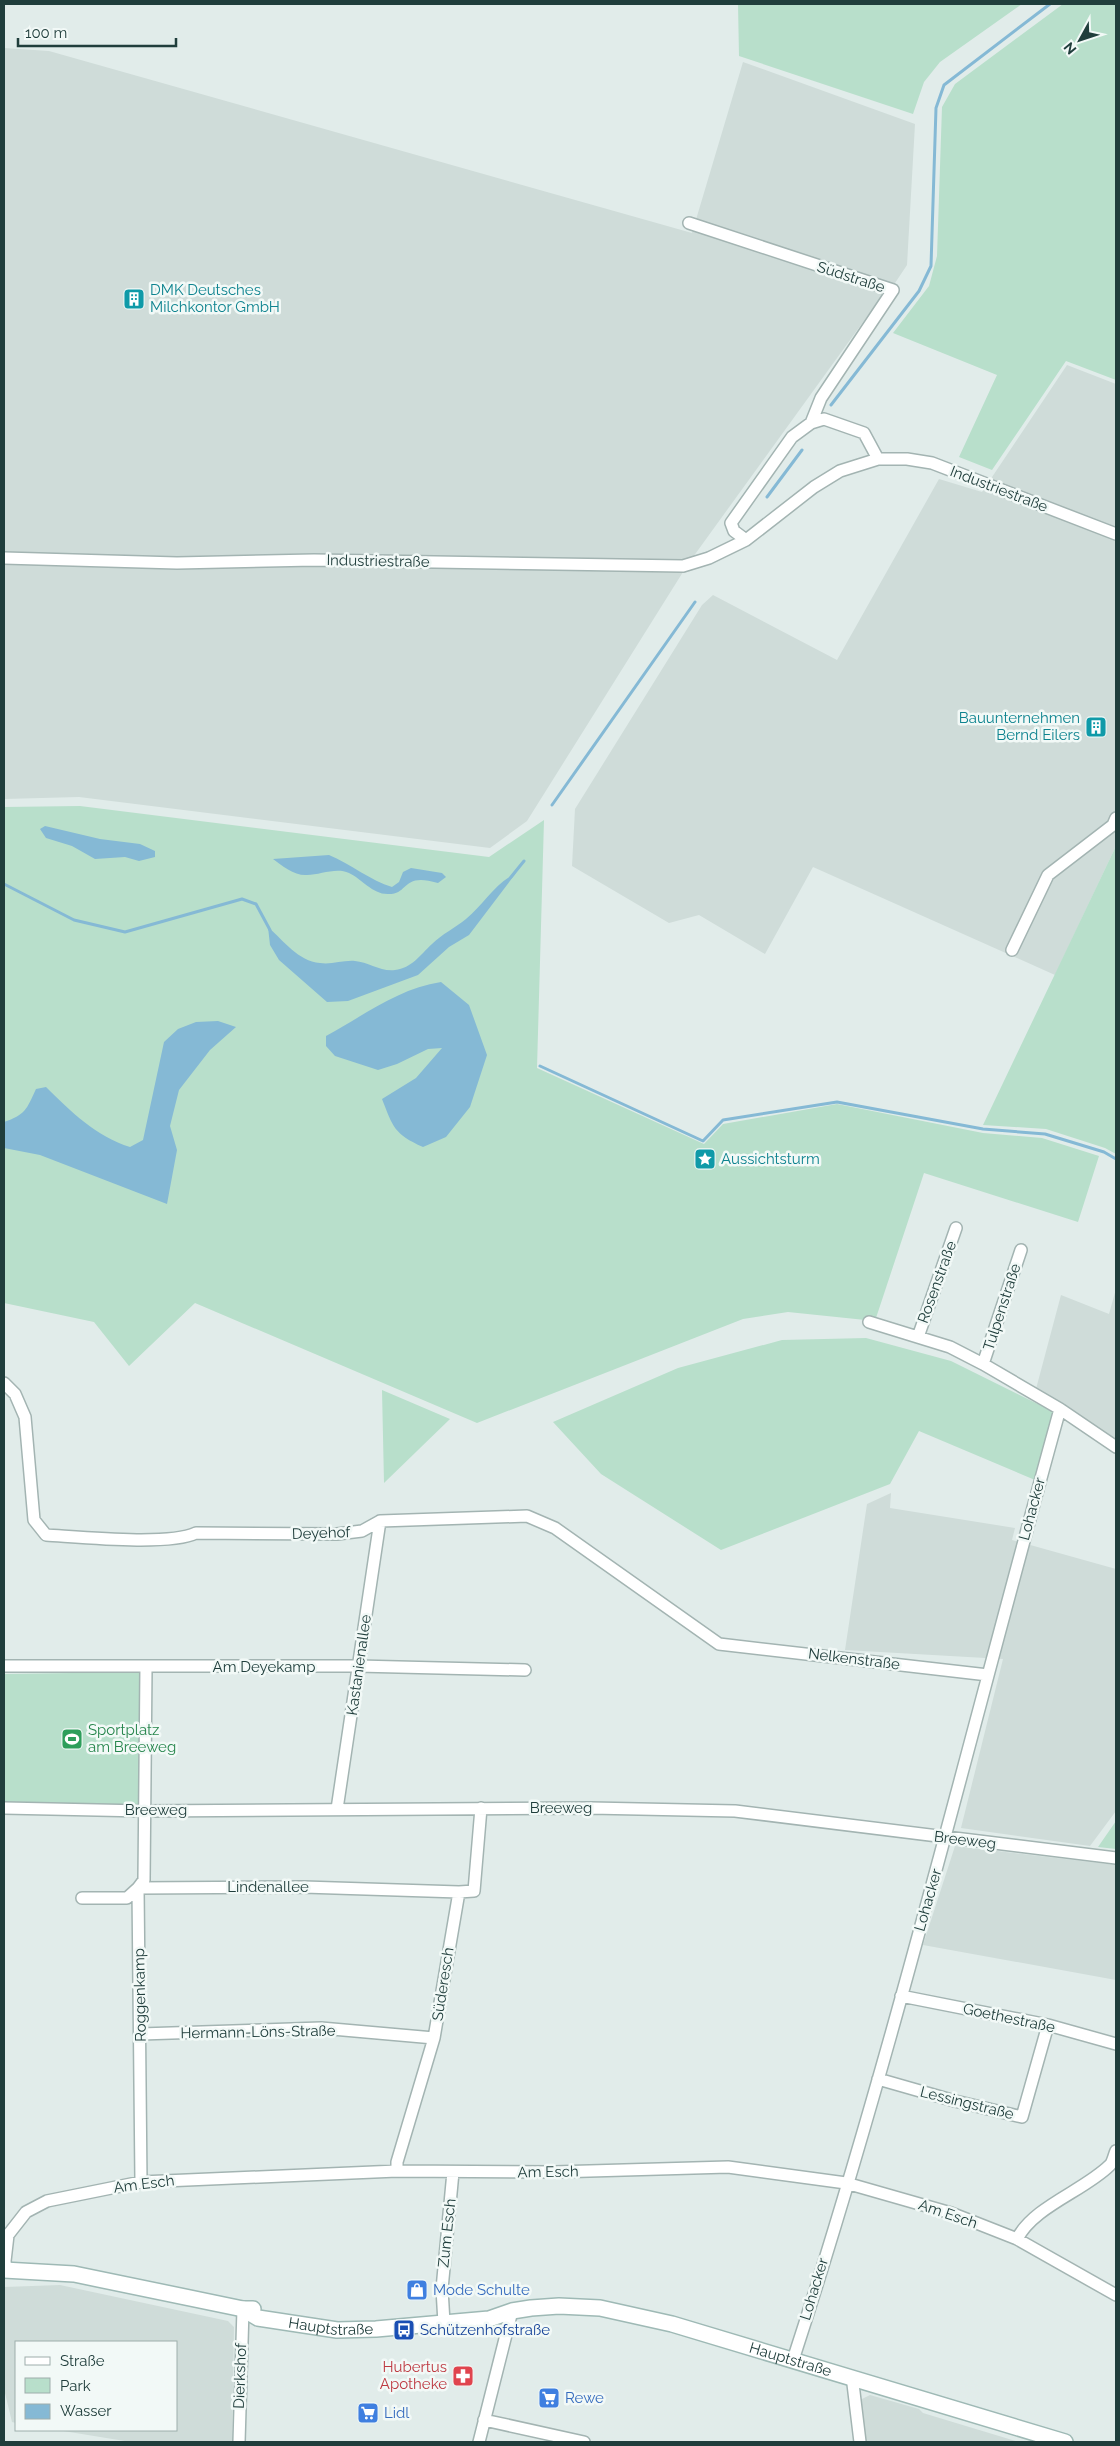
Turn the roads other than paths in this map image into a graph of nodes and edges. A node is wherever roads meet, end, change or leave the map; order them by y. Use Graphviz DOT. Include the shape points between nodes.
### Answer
graph roads {
  1 [pos="689,224"];
  2 [pos="811,423"];
  3 [pos="878,458"];
  4 [pos="1116,534"];
  5 [pos="746,540"];
  6 [pos="4,558"];
  7 [pos="1116,818"];
  8 [pos="1012,950"];
  9 [pos="956,1228"];
  10 [pos="1021,1250"];
  11 [pos="869,1322"];
  12 [pos="918,1336"];
  13 [pos="983,1364"];
  14 [pos="4,1383"];
  15 [pos="1060,1409"];
  16 [pos="1116,1447"];
  17 [pos="380,1521"];
  18 [pos="719,1644"];
  19 [pos="4,1666"];
  20 [pos="358,1666"];
  21 [pos="146,1668"];
  22 [pos="525,1670"];
  23 [pos="988,1675"];
  24 [pos="4,1808"];
  25 [pos="481,1808"];
  26 [pos="337,1809"];
  27 [pos="144,1811"];
  28 [pos="946,1838"];
  29 [pos="1116,1858"];
  30 [pos="138,1888"];
  31 [pos="458,1892"];
  32 [pos="82,1898"];
  33 [pos="901,1996"];
  34 [pos="1048,2025"];
  35 [pos="141,2034"];
  36 [pos="434,2038"];
  37 [pos="1116,2044"];
  38 [pos="878,2080"];
  39 [pos="1116,2151"];
  40 [pos="397,2171"];
  41 [pos="453,2172"];
  42 [pos="141,2182"];
  43 [pos="846,2183"];
  44 [pos="1017,2239"];
  45 [pos="5,2270"];
  46 [pos="1116,2295"];
  47 [pos="243,2309"];
  48 [pos="512,2311"];
  49 [pos="443,2318"];
  50 [pos="793,2360"];
  51 [pos="855,2379"];
  52 [pos="484,2420"];
  53 [pos="239,2442"];
  54 [pos="478,2442"];
  55 [pos="584,2442"];
  56 [pos="860,2442"];
  57 [pos="1065,2442"];
  1 -- 2 [label="street, Südstraße" via="893,290 821,398"];
  2 -- 3 [label="street" via="824,419 864,434"];
  2 -- 5 [label="street" via="792,437 732,522 734,531"];
  3 -- 4 [label="street, Industriestraße" via="932,463"];
  3 -- 5 [label="street, Industriestraße" via="840,472 814,488"];
  5 -- 6 [label="street, Industriestraße" via="709,558 683,566 663,567"];
  7 -- 8 [label="street" via="1113,825 1048,875"];
  9 -- 12 [label="street, Rosenstraße"];
  10 -- 13 [label="street, Tulpenstraße"];
  11 -- 12 [label="street"];
  12 -- 13 [label="street" via="950,1347"];
  13 -- 15 [label="street"];
  14 -- 17 [label="street, Deyehof" via="15,1394 25,1417 34,1520 46,1535 149,1539 187,1538 196,1533 337,1534 362,1531"];
  15 -- 16 [label="street"];
  15 -- 23 [label="street, Lohacker"];
  17 -- 18 [label="street, Deyehof" via="527,1516 555,1528"];
  17 -- 20 [label="street, Kastanienallee"];
  18 -- 23 [label="street, Nelkenstraße"];
  19 -- 21 [label="street, Am Deyekamp"];
  20 -- 21 [label="street, Am Deyekamp"];
  20 -- 22 [label="street, Am Deyekamp"];
  20 -- 26 [label="street, Kastanienallee"];
  21 -- 27 [label="street, Roggenkamp"];
  23 -- 28 [label="street, Lohacker"];
  24 -- 27 [label="street, Breeweg"];
  25 -- 26 [label="street, Breeweg"];
  25 -- 28 [label="street, Breeweg" via="735,1811"];
  25 -- 31 [label="street" via="474,1892"];
  26 -- 27 [label="street, Breeweg"];
  27 -- 30 [label="street, Roggenkamp" via="144,1880"];
  28 -- 29 [label="street, Breeweg"];
  28 -- 33 [label="street, Lohacker"];
  30 -- 31 [label="street, Lindenallee" via="304,1887"];
  30 -- 32 [label="street, Lindenallee" via="127,1898"];
  30 -- 35 [label="street, Roggenkamp"];
  31 -- 36 [label="street, Süderesch"];
  33 -- 34 [label="street, Goethestraße"];
  33 -- 38 [label="street, Lohacker"];
  34 -- 37 [label="street, Goethestraße"];
  34 -- 38 [label="street, Lessingstraße" via="1022,2117"];
  35 -- 36 [label="street, Hermann-Löns-Straße" via="321,2028"];
  35 -- 42 [label="street, Roggenkamp"];
  36 -- 40 [label="street, Süderesch"];
  38 -- 43 [label="street, Lohacker"];
  39 -- 44 [label="street" via="1111,2164 1021,2230"];
  40 -- 41 [label="street, Am Esch"];
  40 -- 42 [label="street, Am Esch"];
  41 -- 43 [label="street, Am Esch" via="728,2167"];
  41 -- 49 [label="street, Zum Esch" via="442,2289"];
  42 -- 45 [label="street, Am Esch" via="47,2201 26,2212 8,2235"];
  43 -- 44 [label="street, Am Esch" via="951,2213"];
  43 -- 50 [label="street, Lohacker"];
  44 -- 46 [label="street, Am Esch"];
  45 -- 47 [label="main road, Hauptstraße" via="74,2274"];
  47 -- 49 [label="main road, Hauptstraße" via="258,2308 301,2317 338,2320"];
  47 -- 53 [label="street, Dierkshof"];
  48 -- 49 [label="main road, Hauptstraße" via="488,2309"];
  48 -- 50 [label="main road, Hauptstraße" via="559,2306 600,2308 632,2314"];
  48 -- 52 [label="street"];
  50 -- 51 [label="main road, Hauptstraße"];
  51 -- 56 [label="street"];
  51 -- 57 [label="main road, Hauptstraße"];
  52 -- 54 [label="street"];
  52 -- 55 [label="street"];
}
